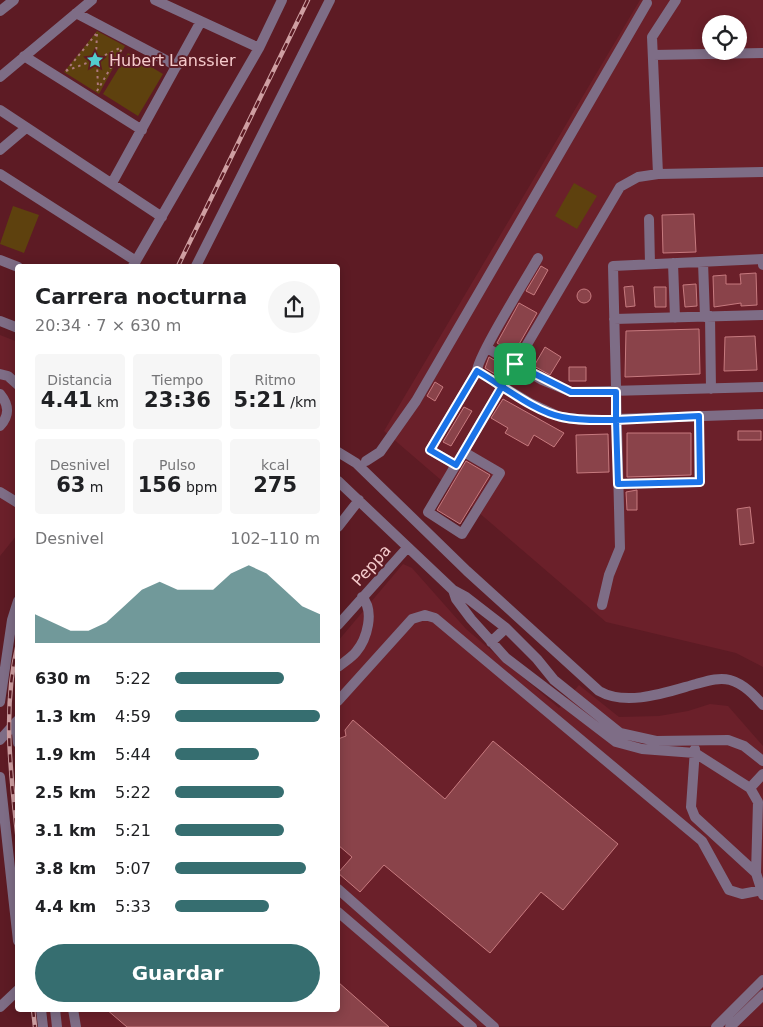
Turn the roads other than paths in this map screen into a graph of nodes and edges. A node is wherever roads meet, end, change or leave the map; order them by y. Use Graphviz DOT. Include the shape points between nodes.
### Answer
graph roads {
  1 [pos="14,0"];
  2 [pos="92,0"];
  3 [pos="155,0"];
  4 [pos="330,0"];
  5 [pos="676,0"];
  6 [pos="279,1"];
  7 [pos="647,4"];
  8 [pos="0,11"];
  9 [pos="76,13"];
  10 [pos="200,23"];
  11 [pos="259,48"];
  12 [pos="763,53"];
  13 [pos="653,55"];
  14 [pos="24,56"];
  15 [pos="177,66"];
  16 [pos="0,76"];
  17 [pos="0,110"];
  18 [pos="26,128"];
  19 [pos="142,130"];
  20 [pos="0,150"];
  21 [pos="763,172"];
  22 [pos="0,174"];
  23 [pos="658,174"];
  24 [pos="112,183"];
  25 [pos="162,217"];
  26 [pos="649,219"];
  27 [pos="538,258"];
  28 [pos="0,260"];
  29 [pos="703,262"];
  30 [pos="673,263"];
  31 [pos="135,264"];
  32 [pos="197,264"];
  33 [pos="650,264"];
  34 [pos="763,265"];
  35 [pos="15,266"];
  36 [pos="763,315"];
  37 [pos="707,316"];
  38 [pos="675,318"];
  39 [pos="614,319"];
  40 [pos="0,321"];
  41 [pos="15,327"];
  42 [pos="486,348"];
  43 [pos="515,364"];
  44 [pos="477,371"];
  45 [pos="0,374"];
  46 [pos="15,382"];
  47 [pos="503,386"];
  48 [pos="763,387"];
  49 [pos="711,389"];
  50 [pos="616,392"];
  51 [pos="0,394"];
  52 [pos="763,414"];
  53 [pos="699,416"];
  54 [pos="15,419"];
  55 [pos="616,420"];
  56 [pos="3,423"];
  57 [pos="464,452"];
  58 [pos="340,453"];
  59 [pos="366,461"];
  60 [pos="456,465"];
  61 [pos="340,482"];
  62 [pos="618,484"];
  63 [pos="0,492"];
  64 [pos="359,500"];
  65 [pos="15,501"];
  66 [pos="340,524"];
  67 [pos="407,548"];
  68 [pos="453,590"];
  69 [pos="362,598"];
  70 [pos="602,605"];
  71 [pos="15,610"];
  72 [pos="340,623"];
  73 [pos="506,628"];
  74 [pos="491,642"];
  75 [pos="340,664"];
  76 [pos="340,699"];
  77 [pos="0,702"];
  78 [pos="763,705"];
  79 [pos="15,723"];
  80 [pos="0,740"];
  81 [pos="696,740"];
  82 [pos="695,753"];
  83 [pos="763,761"];
  84 [pos="763,774"];
  85 [pos="0,777"];
  86 [pos="750,788"];
  87 [pos="756,873"];
  88 [pos="340,891"];
  89 [pos="762,892"];
  90 [pos="15,914"];
  91 [pos="340,914"];
  92 [pos="763,980"];
  93 [pos="15,993"];
  94 [pos="763,995"];
  95 [pos="0,1007"];
  96 [pos="41,1012"];
  97 [pos="55,1012"];
  98 [pos="74,1012"];
  99 [pos="43,1027"];
  100 [pos="57,1027"];
  101 [pos="76,1027"];
  102 [pos="472,1027"];
  103 [pos="494,1027"];
  104 [pos="716,1027"];
  105 [pos="730,1027"];
  1 -- 8 [label="street"];
  2 -- 9 [label="street"];
  3 -- 10 [label="street"];
  4 -- 32 [label="street"];
  5 -- 13 [label="street" via="652,37"];
  6 -- 11 [label="street"];
  7 -- 59 [label="street" via="416,401 380,452"];
  9 -- 14 [label="street"];
  9 -- 15 [label="street" via="99,30"];
  10 -- 11 [label="street"];
  10 -- 15 [label="street"];
  11 -- 25 [label="street"];
  12 -- 13 [label="street"];
  13 -- 23 [label="street"];
  14 -- 16 [label="street"];
  14 -- 19 [label="street" via="95,95"];
  15 -- 19 [label="street"];
  17 -- 18 [label="street"];
  18 -- 20 [label="street"];
  18 -- 24 [label="street"];
  19 -- 24 [label="street"];
  21 -- 23 [label="street"];
  22 -- 31 [label="street"];
  23 -- 43 [label="street" via="638,177 620,187 613,196"];
  24 -- 25 [label="street"];
  25 -- 31 [label="street"];
  26 -- 33 [label="street"];
  27 -- 42 [label="street"];
  28 -- 35 [label="street"];
  29 -- 30 [label="street"];
  29 -- 34 [label="street" via="763,259"];
  29 -- 37 [label="street"];
  30 -- 33 [label="street"];
  30 -- 38 [label="street"];
  33 -- 39 [label="street" via="613,266"];
  36 -- 37 [label="street"];
  37 -- 38 [label="street"];
  37 -- 49 [label="street"];
  38 -- 39 [label="street"];
  39 -- 50 [label="street"];
  40 -- 41 [label="street"];
  42 -- 43 [label="street"];
  42 -- 44 [label="street"];
  43 -- 47 [label="street"];
  43 -- 50 [label="street" via="571,392"];
  44 -- 47 [label="street"];
  44 -- 60 [label="street" via="430,450"];
  45 -- 46 [label="street"];
  47 -- 55 [label="street" via="560,417"];
  47 -- 57 [label="street"];
  48 -- 49 [label="street"];
  49 -- 50 [label="street"];
  50 -- 55 [label="street"];
  51 -- 56 [label="street" via="8,410"];
  52 -- 53 [label="street"];
  53 -- 55 [label="street"];
  53 -- 62 [label="street" via="700,482"];
  54 -- 56 [label="street"];
  55 -- 62 [label="street"];
  57 -- 60 [label="street"];
  57 -- 60 [label="street" via="500,473 462,534 428,512"];
  58 -- 78 [label="street" via="356,463 467,572 599,692 619,698 648,695 721,678 738,683"];
  61 -- 64 [label="street"];
  62 -- 70 [label="street" via="620,548"];
  63 -- 65 [label="street"];
  64 -- 66 [label="street"];
  64 -- 67 [label="street"];
  67 -- 68 [label="street"];
  67 -- 69 [label="street, Peppa"];
  68 -- 73 [label="street"];
  68 -- 74 [label="street" via="456,599"];
  69 -- 72 [label="street, Peppa"];
  69 -- 75 [label="street" via="369,613 366,633 355,653"];
  71 -- 77 [label="street"];
  73 -- 74 [label="street"];
  73 -- 81 [label="street" via="554,680 620,734 656,741"];
  74 -- 82 [label="street" via="531,679 616,742 642,749"];
  76 -- 89 [label="street" via="412,619 425,615 435,618 702,841 729,890 742,894"];
  79 -- 80 [label="street"];
  81 -- 82 [label="street"];
  81 -- 83 [label="street" via="720,738 736,742"];
  82 -- 86 [label="street"];
  82 -- 87 [label="street" via="690,807 695,817"];
  84 -- 86 [label="street"];
  85 -- 90 [label="street"];
  86 -- 87 [label="street" via="758,802"];
  87 -- 89 [label="street"];
  88 -- 103 [label="street"];
  91 -- 102 [label="street"];
  92 -- 104 [label="street"];
  93 -- 95 [label="street"];
  94 -- 105 [label="street"];
  96 -- 99 [label="street"];
  97 -- 100 [label="street"];
  98 -- 101 [label="street"];
}
